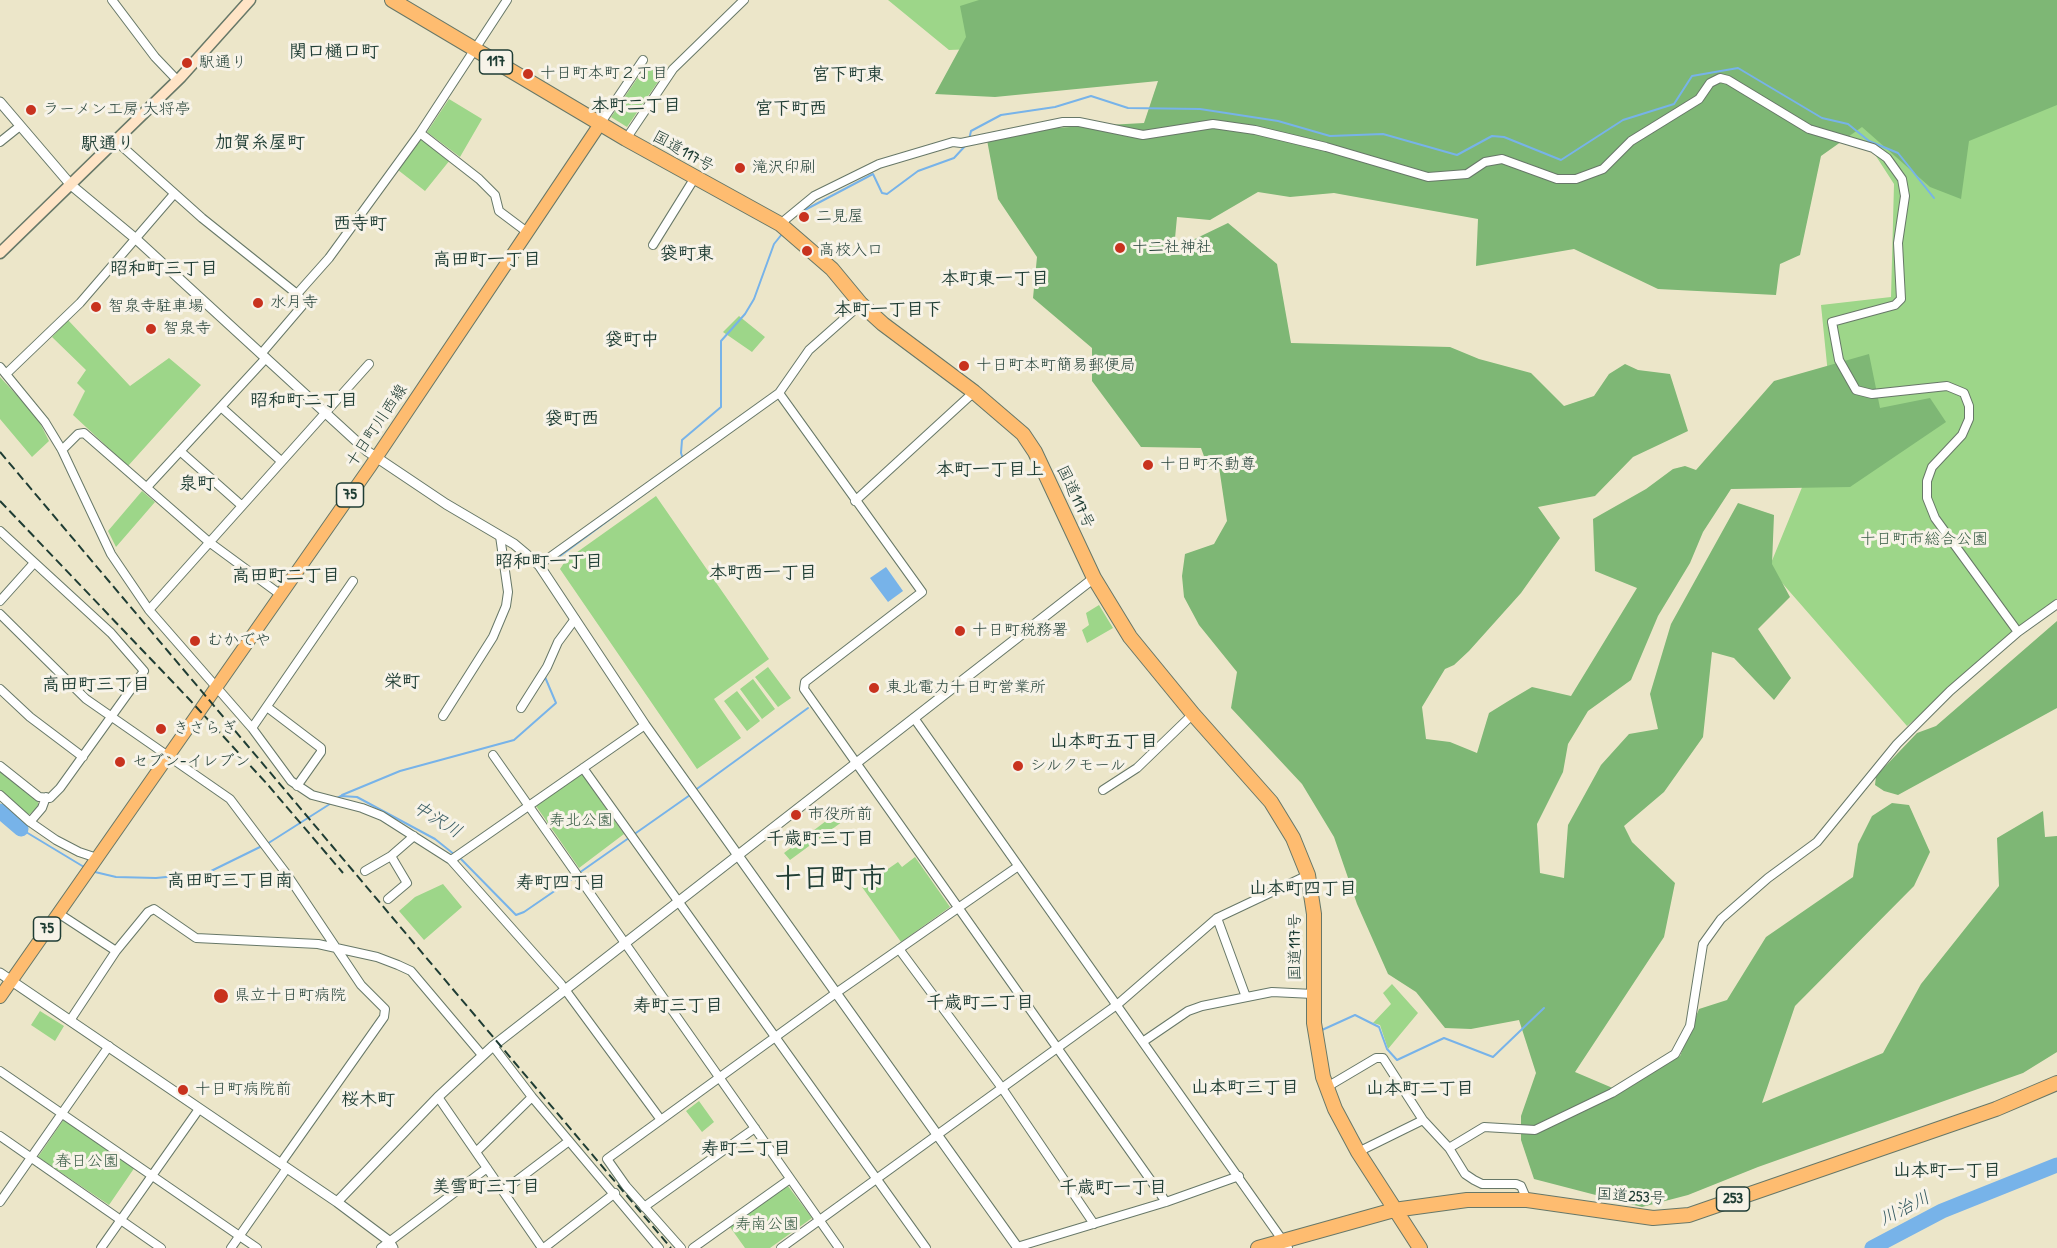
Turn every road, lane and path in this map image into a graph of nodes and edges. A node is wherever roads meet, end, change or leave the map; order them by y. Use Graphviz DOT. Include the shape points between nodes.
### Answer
graph roads {
  1 [pos="112,0"];
  2 [pos="250,0"];
  3 [pos="392,0"];
  4 [pos="507,0"];
  5 [pos="744,0"];
  6 [pos="475,49"];
  7 [pos="643,60"];
  8 [pos="177,80"];
  9 [pos="0,102"];
  10 [pos="600,124"];
  11 [pos="20,126"];
  12 [pos="420,133"];
  13 [pos="626,139"];
  14 [pos="116,141"];
  15 [pos="0,142"];
  16 [pos="694,179"];
  17 [pos="71,185"];
  18 [pos="174,194"];
  19 [pos="780,224"];
  20 [pos="527,232"];
  21 [pos="136,239"];
  22 [pos="653,245"];
  23 [pos="1,250"];
  24 [pos="297,294"];
  25 [pos="861,304"];
  26 [pos="264,356"];
  27 [pos="369,364"];
  28 [pos="0,366"];
  29 [pos="6,374"];
  30 [pos="974,392"];
  31 [pos="779,393"];
  32 [pos="221,407"];
  33 [pos="325,411"];
  34 [pos="62,450"];
  35 [pos="180,451"];
  36 [pos="375,458"];
  37 [pos="280,461"];
  38 [pos="147,487"];
  39 [pos="855,501"];
  40 [pos="241,505"];
  41 [pos="0,531"];
  42 [pos="500,536"];
  43 [pos="209,542"];
  44 [pos="34,563"];
  45 [pos="539,565"];
  46 [pos="1094,578"];
  47 [pos="352,582"];
  48 [pos="281,595"];
  49 [pos="0,601"];
  50 [pos="2057,604"];
  51 [pos="148,610"];
  52 [pos="0,614"];
  53 [pos="575,619"];
  54 [pos="2018,632"];
  55 [pos="217,687"];
  56 [pos="0,689"];
  57 [pos="267,706"];
  58 [pos="521,708"];
  59 [pos="1193,714"];
  60 [pos="443,716"];
  61 [pos="112,717"];
  62 [pos="914,717"];
  63 [pos="645,725"];
  64 [pos="252,728"];
  65 [pos="493,755"];
  66 [pos="83,757"];
  67 [pos="169,757"];
  68 [pos="856,762"];
  69 [pos="0,766"];
  70 [pos="583,768"];
  71 [pos="297,786"];
  72 [pos="1103,790"];
  73 [pos="0,795"];
  74 [pos="46,797"];
  75 [pos="527,807"];
  76 [pos="30,822"];
  77 [pos="414,836"];
  78 [pos="737,854"];
  79 [pos="391,856"];
  80 [pos="96,860"];
  81 [pos="451,860"];
  82 [pos="1017,867"];
  83 [pos="365,871"];
  84 [pos="1308,875"];
  85 [pos="388,899"];
  86 [pos="678,902"];
  87 [pos="959,907"];
  88 [pos="58,913"];
  89 [pos="1217,918"];
  90 [pos="623,944"];
  91 [pos="335,947"];
  92 [pos="899,949"];
  93 [pos="116,951"];
  94 [pos="0,973"];
  95 [pos="12,980"];
  96 [pos="566,989"];
  97 [pos="836,993"];
  98 [pos="1313,994"];
  99 [pos="0,997"];
  100 [pos="1246,997"];
  101 [pos="1118,1004"];
  102 [pos="71,1018"];
  103 [pos="775,1037"];
  104 [pos="1144,1041"];
  105 [pos="109,1046"];
  106 [pos="493,1046"];
  107 [pos="1058,1047"];
  108 [pos="482,1055"];
  109 [pos="0,1071"];
  110 [pos="719,1078"];
  111 [pos="2057,1083"];
  112 [pos="1002,1088"];
  113 [pos="1327,1088"];
  114 [pos="438,1097"];
  115 [pos="532,1097"];
  116 [pos="199,1109"];
  117 [pos="62,1113"];
  118 [pos="661,1120"];
  119 [pos="1423,1120"];
  120 [pos="755,1128"];
  121 [pos="0,1136"];
  122 [pos="938,1136"];
  123 [pos="569,1141"];
  124 [pos="1449,1148"];
  125 [pos="476,1152"];
  126 [pos="1358,1152"];
  127 [pos="31,1158"];
  128 [pos="284,1166"];
  129 [pos="487,1168"];
  130 [pos="152,1176"];
  131 [pos="1239,1176"];
  132 [pos="790,1179"];
  133 [pos="877,1179"];
  134 [pos="503,1191"];
  135 [pos="615,1193"];
  136 [pos="1527,1200"];
  137 [pos="0,1202"];
  138 [pos="338,1202"];
  139 [pos="1167,1202"];
  140 [pos="644,1207"];
  141 [pos="1394,1210"];
  142 [pos="121,1220"];
  143 [pos="819,1221"];
  144 [pos="1094,1224"];
  145 [pos="239,1236"];
  146 [pos="1285,1244"];
  147 [pos="388,1246"];
  148 [pos="656,1247"];
  149 [pos="101,1248"];
  150 [pos="161,1248"];
  151 [pos="231,1248"];
  152 [pos="257,1248"];
  153 [pos="543,1248"];
  154 [pos="681,1248"];
  155 [pos="693,1248"];
  156 [pos="781,1248"];
  157 [pos="839,1248"];
  158 [pos="926,1248"];
  159 [pos="1017,1248"];
  160 [pos="1258,1248"];
  161 [pos="1420,1248"];
  1 -- 8 [label="street"];
  2 -- 8 [label="main road"];
  3 -- 6 [label="highway, 国道117号 / 117"];
  4 -- 6 [label="street"];
  5 -- 13 [label="street" via="672,69"];
  6 -- 10 [label="highway, 国道117号 / 117"];
  6 -- 12 [label="street"];
  7 -- 10 [label="street"];
  8 -- 14 [label="main road"];
  9 -- 11 [label="street"];
  10 -- 13 [label="highway, 国道117号 / 117"];
  10 -- 20 [label="main road, 十日町川西線 / 75"];
  11 -- 15 [label="street"];
  11 -- 17 [label="street"];
  12 -- 20 [label="street" via="479,178 495,195 499,211"];
  12 -- 24 [label="street" via="329,258"];
  13 -- 16 [label="highway, 国道117号 / 117"];
  14 -- 17 [label="main road"];
  14 -- 18 [label="street"];
  16 -- 19 [label="highway, 国道117号 / 117"];
  16 -- 22 [label="street"];
  17 -- 21 [label="street"];
  17 -- 23 [label="main road"];
  18 -- 21 [label="street"];
  18 -- 24 [label="street"];
  19 -- 25 [label="highway, 国道117号 / 117" via="832,269"];
  19 -- 54 [label="street" via="814,196 879,164 953,142 1063,122 1143,135 1213,124 1326,147 1428,177 1467,174 1485,162 1502,159 1557,180 1576,179 1603,169 1631,141 1699,99 1710,83 1720,78 1728,80 1809,129 1873,148 1887,158 1902,179 1905,196 1898,243 1901,299 1895,305 1832,322 1839,360 1856,390 1872,394 1947,386 1964,393 1969,419 1962,435 1932,467 1927,498 1935,518"];
  20 -- 36 [label="main road, 十日町川西線 / 75"];
  21 -- 26 [label="street"];
  21 -- 29 [label="street" via="80,303"];
  24 -- 26 [label="street" via="302,306"];
  25 -- 30 [label="highway, 国道117号 / 117"];
  25 -- 31 [label="street" via="809,350"];
  26 -- 32 [label="street"];
  26 -- 33 [label="street"];
  27 -- 33 [label="street"];
  28 -- 29 [label="street"];
  29 -- 34 [label="street"];
  30 -- 39 [label="street"];
  30 -- 46 [label="highway, 国道117号 / 117" via="1023,434 1035,452"];
  31 -- 39 [label="street"];
  31 -- 45 [label="street"];
  32 -- 35 [label="street"];
  32 -- 37 [label="street"];
  33 -- 36 [label="street"];
  33 -- 37 [label="street"];
  34 -- 38 [label="street" via="84,433"];
  34 -- 51 [label="street" via="111,554"];
  35 -- 38 [label="street"];
  35 -- 40 [label="street"];
  36 -- 42 [label="street"];
  36 -- 48 [label="main road, 十日町川西線 / 75"];
  37 -- 40 [label="street"];
  38 -- 43 [label="street"];
  39 -- 68 [label="street" via="922,592 805,682 804,689"];
  40 -- 43 [label="street"];
  41 -- 44 [label="street"];
  42 -- 45 [label="street"];
  42 -- 60 [label="street" via="508,592 506,606 493,638"];
  43 -- 48 [label="street"];
  43 -- 51 [label="street"];
  44 -- 49 [label="street"];
  44 -- 61 [label="street" via="111,633 144,671"];
  45 -- 53 [label="street"];
  46 -- 59 [label="highway, 国道117号 / 117" via="1130,637"];
  46 -- 62 [label="street"];
  47 -- 57 [label="street"];
  48 -- 55 [label="main road, 十日町川西線 / 75"];
  50 -- 54 [label="street"];
  51 -- 55 [label="street"];
  52 -- 61 [label="street" via="86,699"];
  53 -- 58 [label="street"];
  53 -- 63 [label="street"];
  54 -- 124 [label="street" via="1897,744 1817,842 1759,884 1721,918 1703,944 1690,1026 1675,1054 1591,1104 1536,1130 1484,1127"];
  55 -- 64 [label="street"];
  55 -- 67 [label="main road, 十日町川西線 / 75"];
  56 -- 66 [label="street"];
  57 -- 64 [label="street"];
  57 -- 71 [label="street" via="321,748"];
  59 -- 72 [label="street" via="1137,768"];
  59 -- 84 [label="highway, 国道117号 / 117" via="1271,802 1293,838"];
  61 -- 66 [label="street"];
  61 -- 67 [label="street"];
  62 -- 68 [label="street"];
  62 -- 82 [label="street"];
  63 -- 70 [label="street"];
  63 -- 78 [label="street"];
  64 -- 71 [label="street"];
  65 -- 75 [label="street"];
  66 -- 74 [label="street" via="60,789"];
  67 -- 80 [label="main road, 十日町川西線 / 75"];
  67 -- 91 [label="street" via="230,799"];
  68 -- 78 [label="street"];
  68 -- 87 [label="street"];
  69 -- 74 [label="street" via="39,797"];
  70 -- 75 [label="street"];
  70 -- 86 [label="street"];
  71 -- 77 [label="street" via="312,795 382,816"];
  73 -- 76 [label="street"];
  74 -- 76 [label="street"];
  75 -- 81 [label="street"];
  75 -- 90 [label="street"];
  76 -- 80 [label="street"];
  77 -- 79 [label="street"];
  77 -- 81 [label="street"];
  78 -- 86 [label="street"];
  78 -- 97 [label="street"];
  79 -- 83 [label="street"];
  79 -- 85 [label="street" via="407,883"];
  80 -- 88 [label="main road, 75"];
  81 -- 96 [label="street"];
  82 -- 87 [label="street"];
  82 -- 101 [label="street"];
  84 -- 89 [label="street"];
  84 -- 98 [label="highway, 国道117号 / 117" via="1314,914"];
  86 -- 90 [label="street"];
  86 -- 103 [label="street"];
  87 -- 92 [label="street"];
  87 -- 107 [label="street"];
  88 -- 93 [label="street"];
  88 -- 95 [label="main road, 75"];
  89 -- 100 [label="street"];
  89 -- 101 [label="street"];
  90 -- 96 [label="street"];
  90 -- 110 [label="street"];
  91 -- 93 [label="street" via="196,938 154,909"];
  91 -- 108 [label="street" via="377,957 411,971"];
  91 -- 128 [label="street" via="361,985 385,1009 384,1017"];
  92 -- 97 [label="street"];
  92 -- 112 [label="street"];
  93 -- 102 [label="street"];
  94 -- 95 [label="street"];
  95 -- 99 [label="main road, 75"];
  95 -- 102 [label="street"];
  96 -- 106 [label="street"];
  96 -- 118 [label="street"];
  97 -- 103 [label="street"];
  97 -- 122 [label="street"];
  98 -- 100 [label="street" via="1272,992"];
  98 -- 113 [label="highway, 国道117号 / 117" via="1317,1051"];
  100 -- 104 [label="street" via="1188,1011"];
  101 -- 104 [label="street"];
  101 -- 107 [label="street"];
  102 -- 105 [label="street"];
  103 -- 110 [label="street"];
  103 -- 133 [label="street"];
  104 -- 131 [label="street"];
  105 -- 116 [label="street"];
  105 -- 117 [label="street"];
  106 -- 108 [label="street"];
  106 -- 115 [label="street"];
  107 -- 112 [label="street"];
  107 -- 139 [label="street"];
  108 -- 114 [label="street"];
  109 -- 117 [label="street"];
  110 -- 118 [label="street"];
  110 -- 120 [label="street"];
  111 -- 136 [label="highway, 国道253号 / 253" via="1996,1109 1689,1215 1653,1218"];
  112 -- 122 [label="street"];
  112 -- 144 [label="street"];
  113 -- 119 [label="street" via="1376,1058 1383,1058"];
  113 -- 126 [label="highway, 国道117号 / 117"];
  114 -- 125 [label="street"];
  114 -- 138 [label="street"];
  115 -- 123 [label="street"];
  115 -- 125 [label="street"];
  116 -- 128 [label="street"];
  116 -- 130 [label="street"];
  117 -- 127 [label="street"];
  117 -- 130 [label="street"];
  118 -- 140 [label="street" via="608,1159"];
  119 -- 124 [label="street"];
  119 -- 126 [label="street"];
  120 -- 132 [label="street"];
  120 -- 140 [label="street"];
  121 -- 127 [label="street"];
  122 -- 133 [label="street"];
  122 -- 159 [label="street"];
  123 -- 134 [label="street"];
  123 -- 135 [label="street"];
  124 -- 136 [label="street" via="1465,1174 1482,1184 1521,1186"];
  125 -- 129 [label="street"];
  126 -- 141 [label="highway, 国道117号 / 117"];
  127 -- 137 [label="street"];
  127 -- 142 [label="street"];
  128 -- 138 [label="street"];
  128 -- 145 [label="street"];
  129 -- 134 [label="street"];
  129 -- 147 [label="street"];
  130 -- 142 [label="street"];
  130 -- 145 [label="street"];
  131 -- 139 [label="street"];
  131 -- 146 [label="street"];
  132 -- 143 [label="street"];
  132 -- 155 [label="street"];
  133 -- 143 [label="street"];
  133 -- 158 [label="street"];
  134 -- 153 [label="street"];
  135 -- 148 [label="street"];
  135 -- 153 [label="street"];
  136 -- 141 [label="highway, 国道253号 / 253" via="1467,1200"];
  138 -- 147 [label="street"];
  139 -- 144 [label="street"];
  140 -- 154 [label="street"];
  141 -- 146 [label="highway, 国道253号 / 253"];
  141 -- 161 [label="highway, 国道117号 / 117"];
  142 -- 149 [label="street"];
  142 -- 150 [label="street"];
  143 -- 156 [label="street"];
  143 -- 157 [label="street"];
  144 -- 159 [label="street"];
  145 -- 151 [label="street"];
  145 -- 152 [label="street"];
  146 -- 160 [label="highway, 国道253号 / 253"];
}
